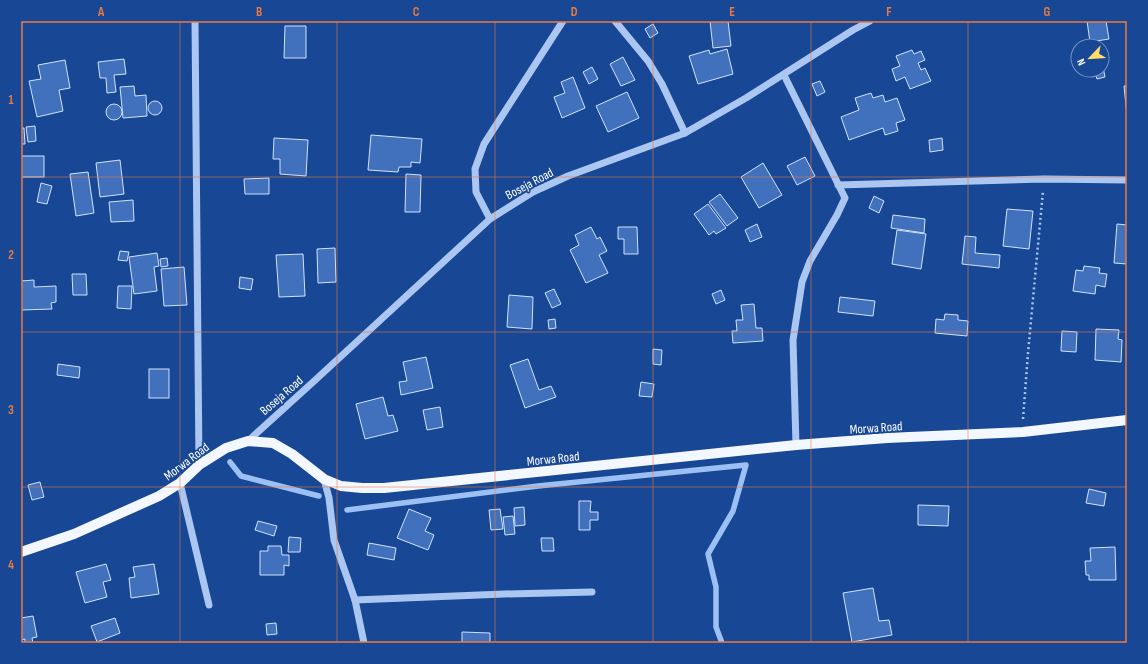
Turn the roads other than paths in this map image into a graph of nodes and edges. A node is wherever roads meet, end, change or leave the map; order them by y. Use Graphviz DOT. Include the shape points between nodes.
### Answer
graph roads {
  1 [pos="195,21"];
  2 [pos="563,21"];
  3 [pos="615,21"];
  4 [pos="870,21"];
  5 [pos="784,75"];
  6 [pos="685,133"];
  7 [pos="1127,180"];
  8 [pos="838,185"];
  9 [pos="490,219"];
  10 [pos="1127,420"];
  11 [pos="248,441"];
  12 [pos="796,445"];
  13 [pos="199,465"];
  14 [pos="324,479"];
  15 [pos="180,483"];
  16 [pos="21,552"];
  17 [pos="592,592"];
  18 [pos="355,600"];
  19 [pos="209,605"];
  20 [pos="364,643"];
  1 -- 13 [label="street"];
  2 -- 9 [label="street" via="484,144 475,168 476,192"];
  3 -- 6 [label="street" via="648,61"];
  4 -- 5 [label="street, Boseja Road"];
  5 -- 6 [label="street, Boseja Road"];
  5 -- 8 [label="street"];
  6 -- 9 [label="street, Boseja Road" via="568,176 533,192"];
  7 -- 8 [label="street" via="1044,178"];
  8 -- 12 [label="street" via="845,198 810,261 802,282 793,340"];
  9 -- 11 [label="street, Boseja Road"];
  10 -- 12 [label="main road, Morwa Road" via="1023,432"];
  11 -- 13 [label="main road, Morwa Road" via="226,448"];
  11 -- 14 [label="main road, Morwa Road" via="273,443"];
  12 -- 14 [label="main road, Morwa Road" via="384,488 341,486"];
  13 -- 15 [label="main road, Morwa Road"];
  14 -- 18 [label="street" via="334,540"];
  15 -- 16 [label="main road, Morwa Road" via="159,496 74,534"];
  15 -- 19 [label="street"];
  17 -- 18 [label="street"];
  18 -- 20 [label="street"];
}
